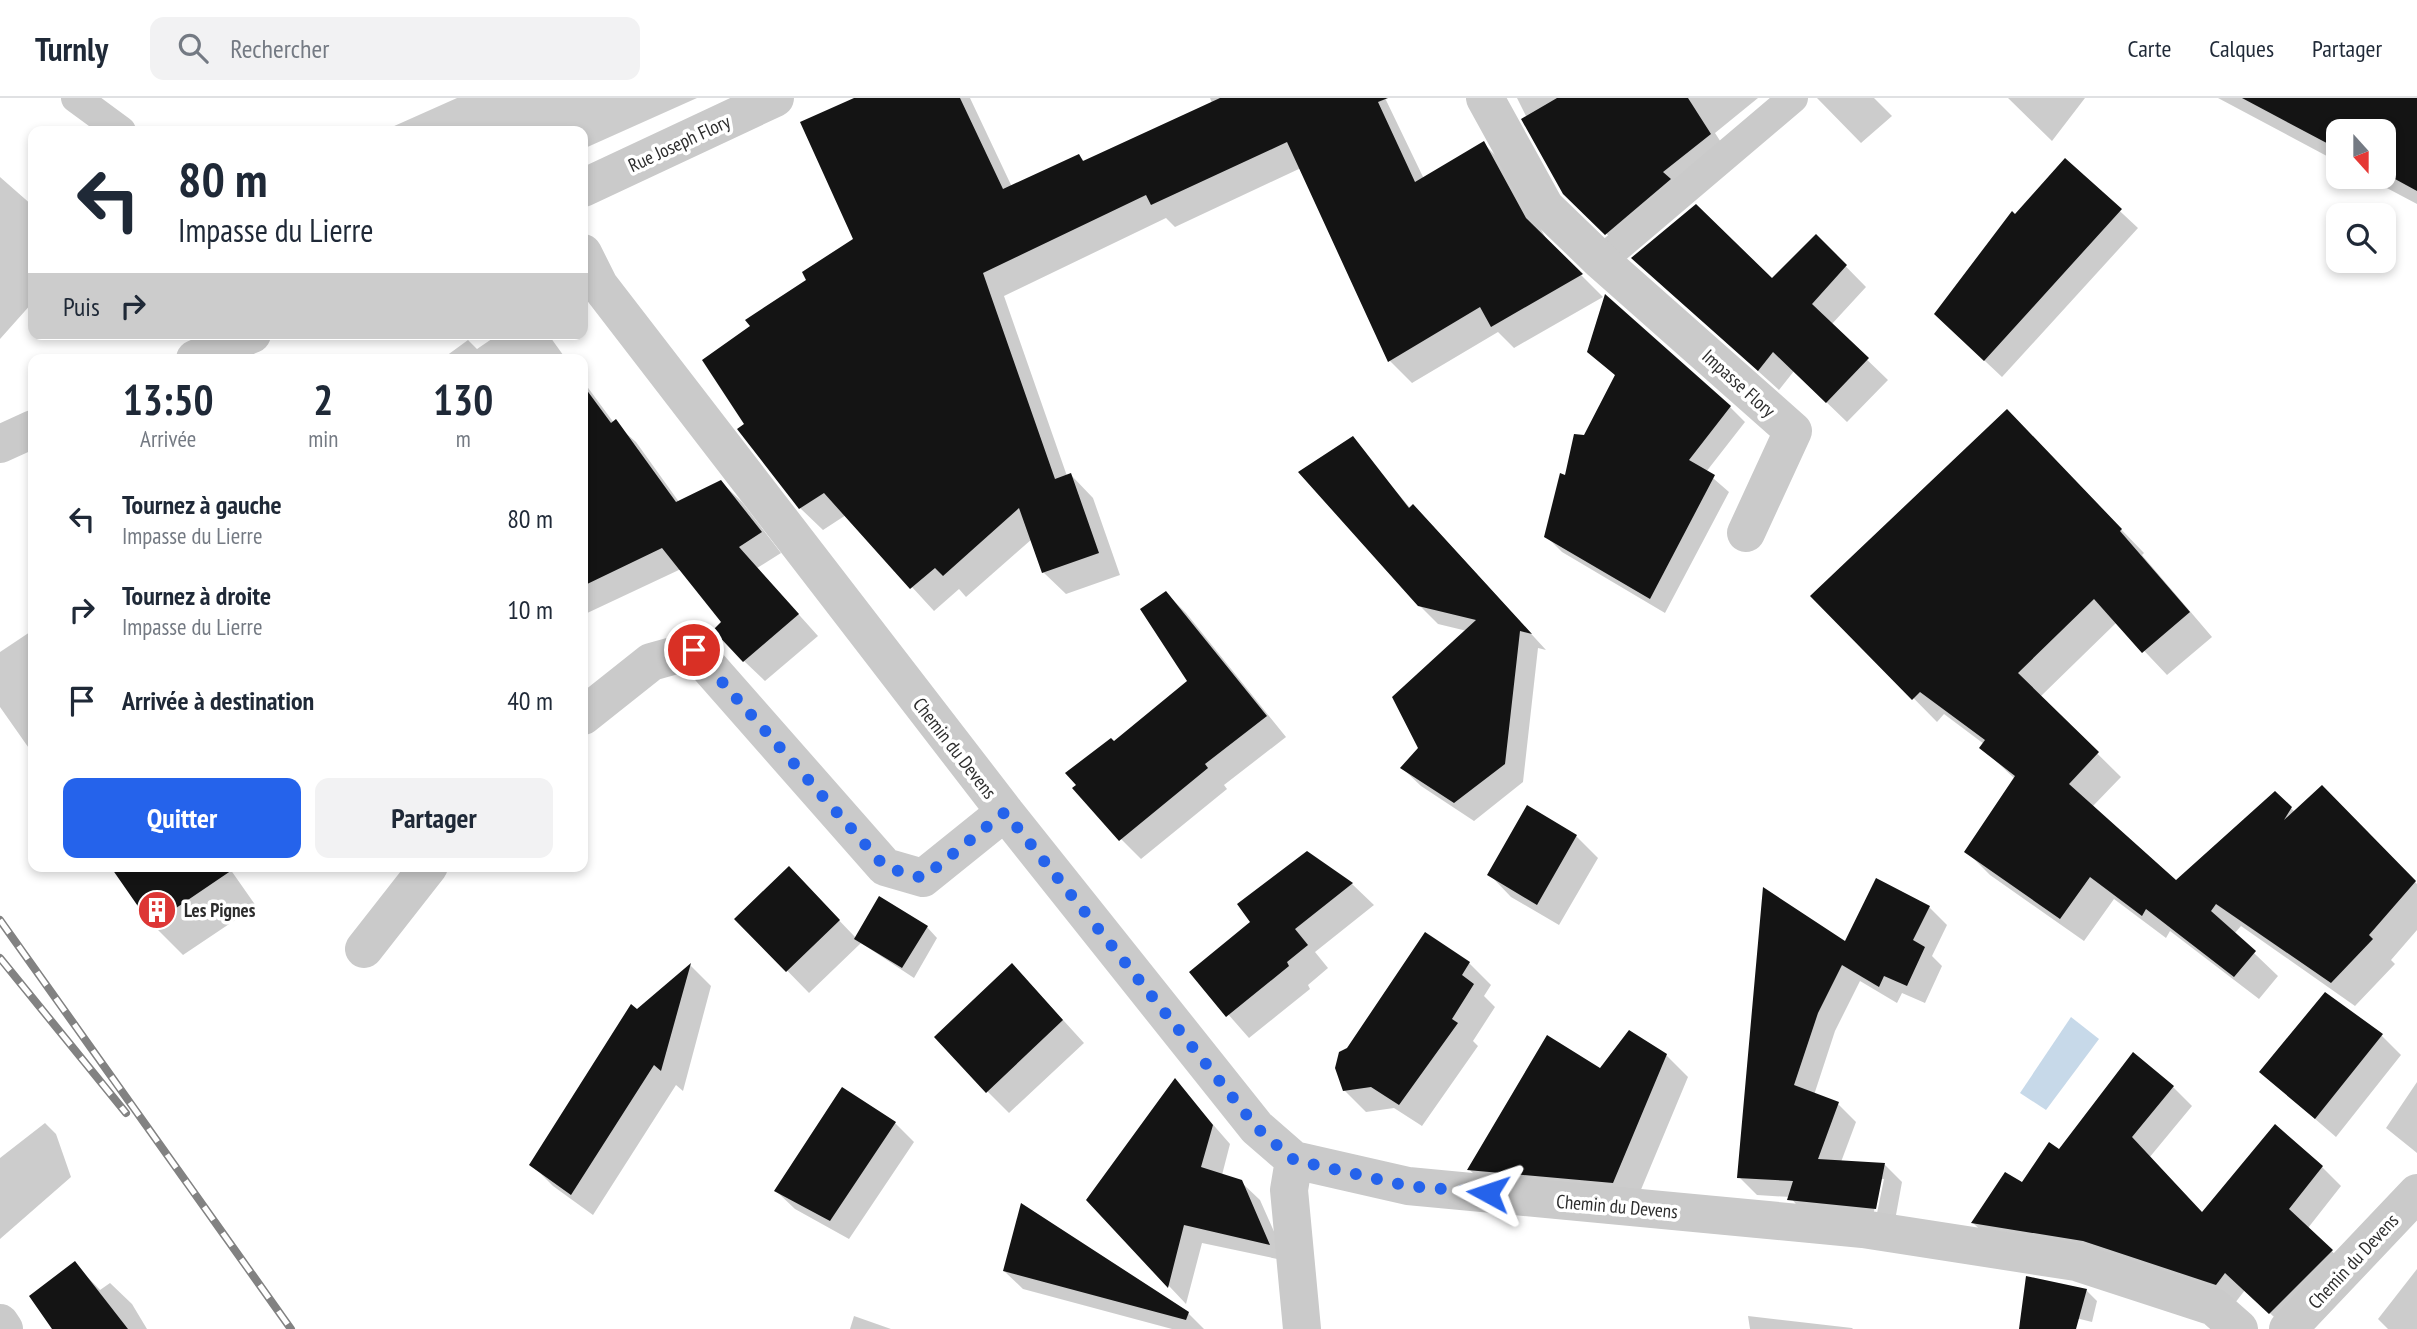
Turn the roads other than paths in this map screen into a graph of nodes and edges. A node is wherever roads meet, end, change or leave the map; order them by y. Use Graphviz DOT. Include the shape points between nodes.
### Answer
graph roads {
  1 [pos="76,98"];
  2 [pos="775,98"];
  3 [pos="1485,98"];
  4 [pos="1793,98"];
  5 [pos="114,126"];
  6 [pos="588,186"];
  7 [pos="1601,261"];
  8 [pos="588,263"];
  9 [pos="238,340"];
  10 [pos="206,354"];
  11 [pos="28,431"];
  12 [pos="0,444"];
  13 [pos="1746,533"];
  14 [pos="588,712"];
  15 [pos="1005,812"];
  16 [pos="424,872"];
  17 [pos="364,948"];
  18 [pos="1294,1160"];
  19 [pos="2417,1193"];
  20 [pos="0,1323"];
  21 [pos="4,1329"];
  22 [pos="1302,1329"];
  23 [pos="2239,1329"];
  24 [pos="2288,1329"];
  1 -- 5 [label="lane"];
  2 -- 6 [label="street, Rue Joseph Flory"];
  3 -- 7 [label="street, Impasse Flory" via="1545,207"];
  4 -- 7 [label="lane"];
  7 -- 13 [label="street, Impasse Flory" via="1793,430"];
  8 -- 15 [label="street, Chemin du Devens" via="599,285"];
  9 -- 10 [label="street"];
  11 -- 12 [label="street"];
  14 -- 15 [label="street" via="651,662 694,650 885,867 923,878"];
  15 -- 18 [label="street, Chemin du Devens" via="1257,1128"];
  16 -- 17 [label="street"];
  18 -- 22 [label="street" via="1289,1190"];
  18 -- 23 [label="street, Chemin du Devens" via="1408,1186 1863,1229 2076,1262 2214,1307"];
  19 -- 24 [label="street, Chemin du Devens"];
  20 -- 21 [label="street"];
}
